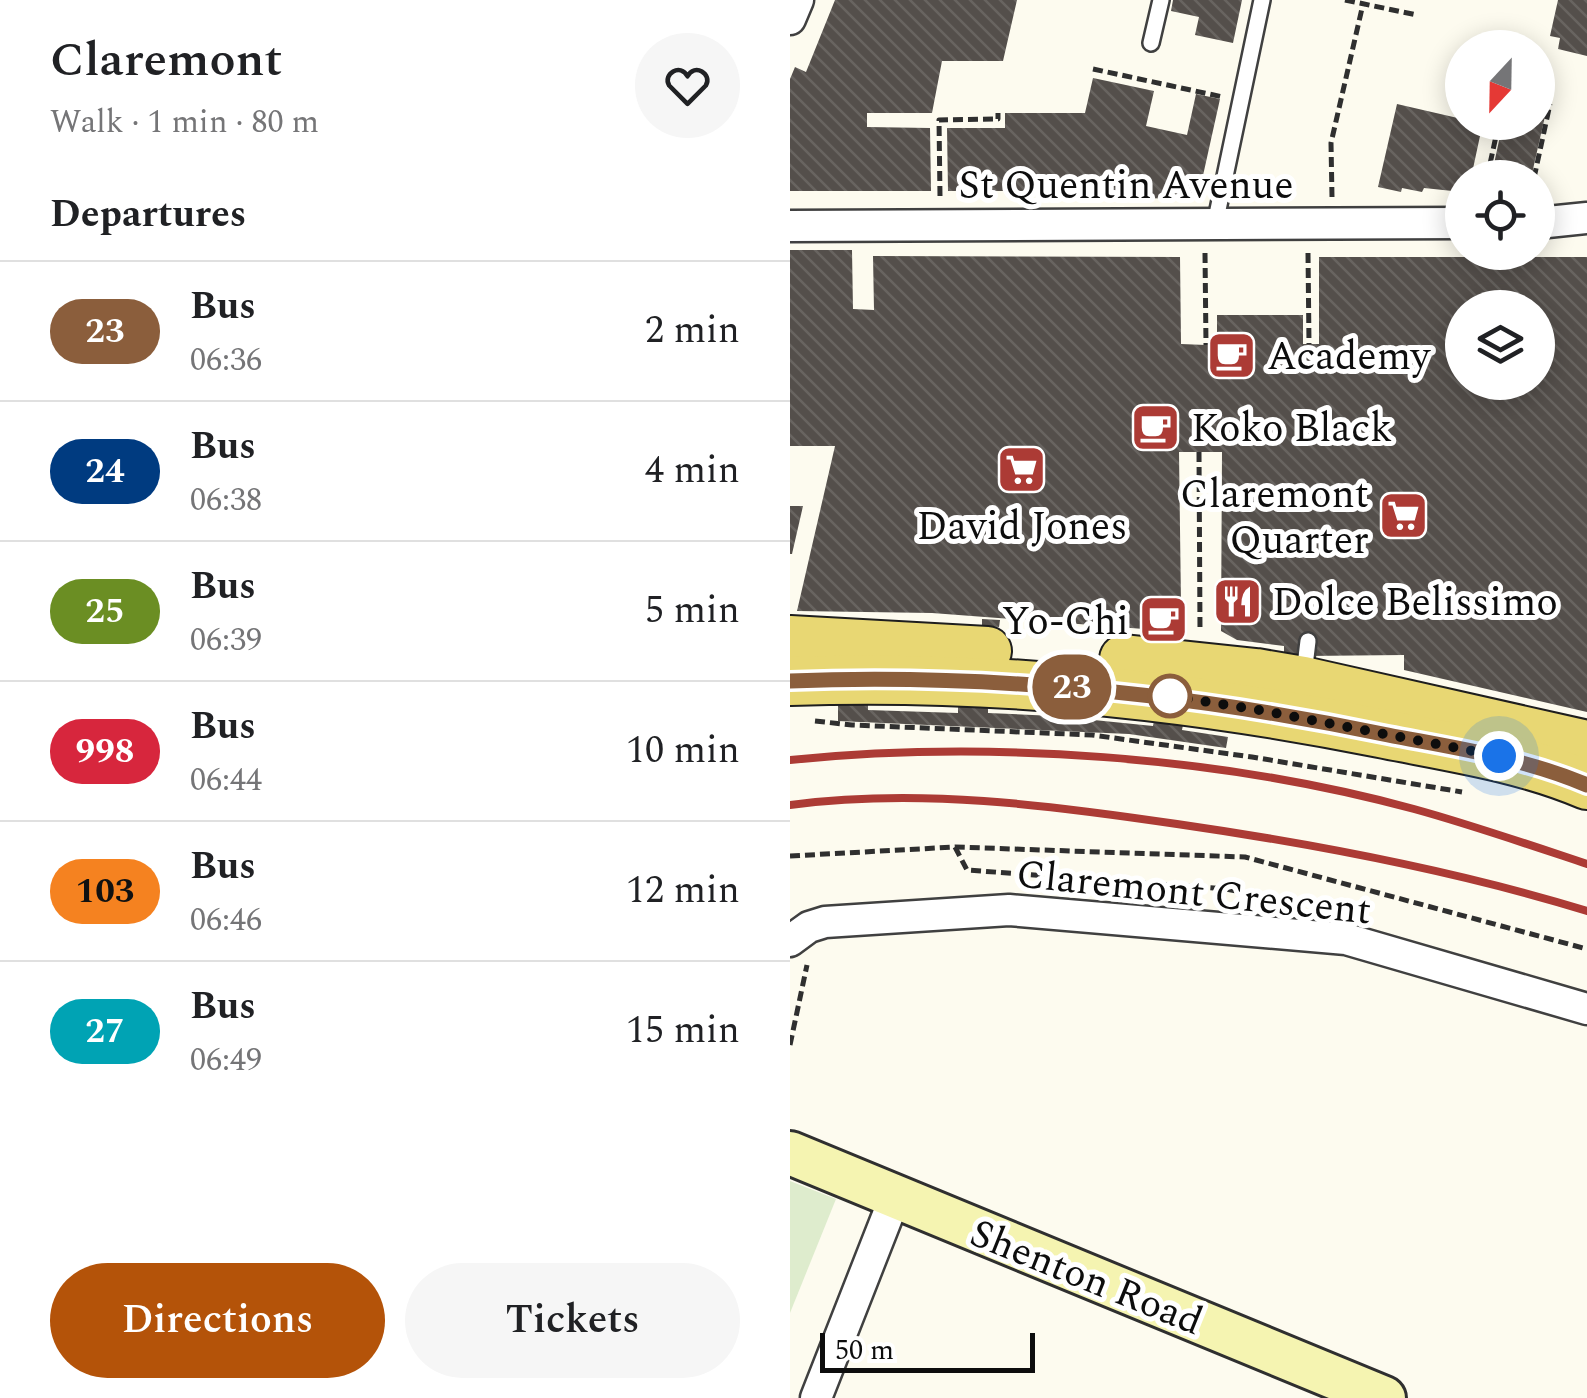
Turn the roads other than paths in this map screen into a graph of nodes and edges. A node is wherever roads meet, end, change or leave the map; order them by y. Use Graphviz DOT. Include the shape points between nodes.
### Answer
graph roads {
  1 [pos="798,0"];
  2 [pos="1161,0"];
  3 [pos="1262,0"];
  4 [pos="790,19"];
  5 [pos="1151,44"];
  6 [pos="1587,218"];
  7 [pos="1555,221"];
  8 [pos="1445,223"];
  9 [pos="1215,224"];
  10 [pos="790,226"];
  11 [pos="790,640"];
  12 [pos="1303,680"];
  13 [pos="798,700"];
  14 [pos="1587,745"];
  15 [pos="1587,784"];
  16 [pos="798,950"];
  17 [pos="1587,1009"];
  18 [pos="790,1154"];
  19 [pos="894,1196"];
  20 [pos="816,1398"];
  21 [pos="1384,1398"];
  1 -- 4 [label="street"];
  2 -- 5 [label="lane"];
  3 -- 9 [label="lane"];
  6 -- 7 [label="street"];
  8 -- 9 [label="street, St Quentin Avenue"];
  9 -- 10 [label="street, St Quentin Avenue"];
  11 -- 12 [label="main road" via="1136,660"];
  12 -- 13 [label="main road" via="1172,696 857,679"];
  12 -- 14 [label="main road"];
  12 -- 15 [label="main road"];
  16 -- 17 [label="street, Claremont Crescent" via="809,928 825,922 1028,912 1346,939"];
  18 -- 19 [label="main road, Shenton Road"];
  19 -- 20 [label="street"];
  19 -- 21 [label="main road, Shenton Road"];
}
